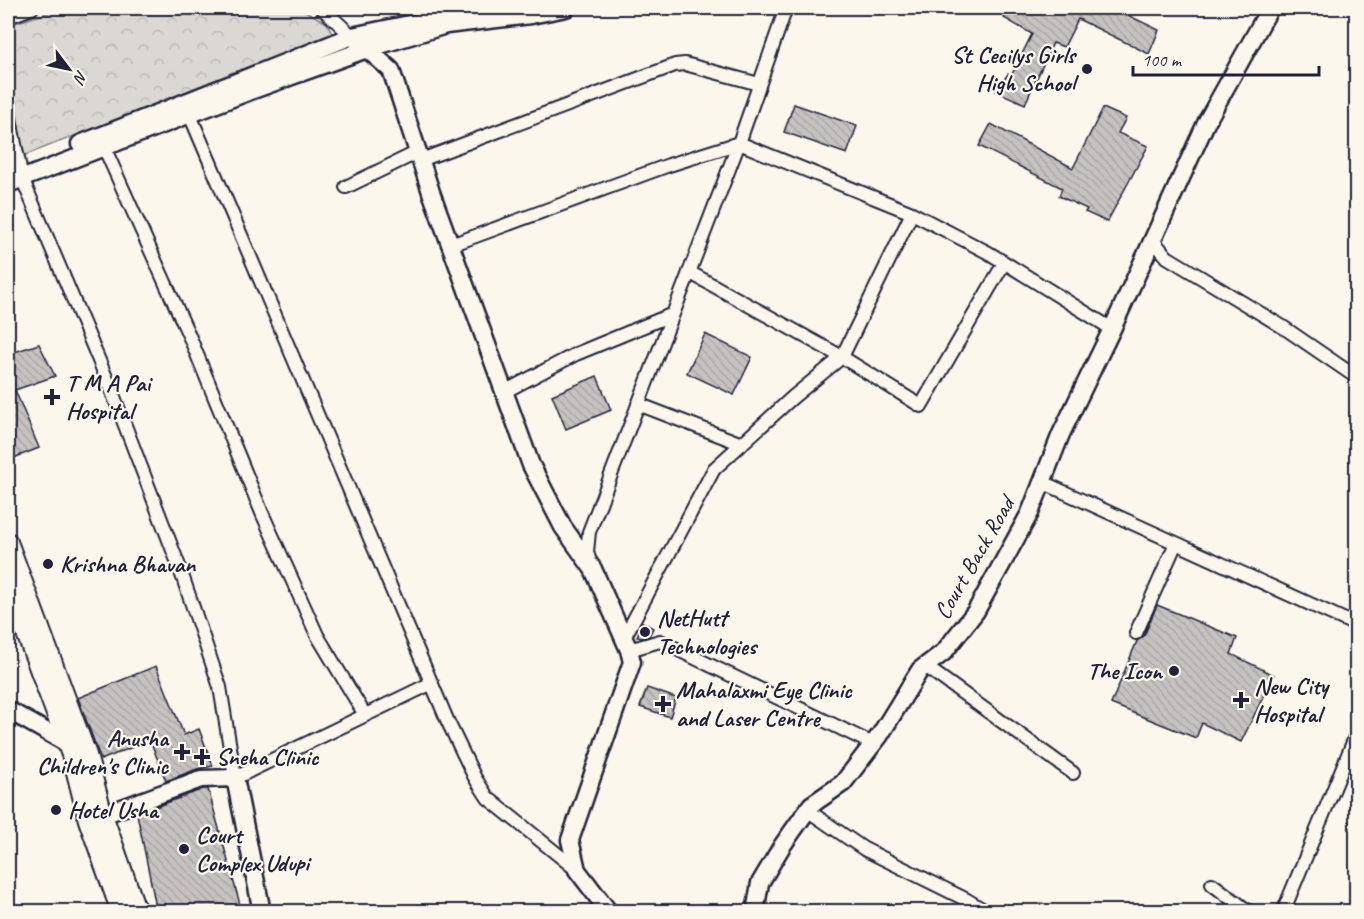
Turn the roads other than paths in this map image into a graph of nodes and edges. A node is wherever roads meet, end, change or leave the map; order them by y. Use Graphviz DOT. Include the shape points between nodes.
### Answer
graph roads {
  1 [pos="32,8"];
  2 [pos="322,8"];
  3 [pos="486,8"];
  4 [pos="567,8"];
  5 [pos="786,8"];
  6 [pos="1270,8"];
  7 [pos="8,17"];
  8 [pos="352,36"];
  9 [pos="367,49"];
  10 [pos="759,84"];
  11 [pos="8,110"];
  12 [pos="190,114"];
  13 [pos="739,143"];
  14 [pos="104,147"];
  15 [pos="419,156"];
  16 [pos="14,177"];
  17 [pos="346,187"];
  18 [pos="912,213"];
  19 [pos="1152,239"];
  20 [pos="451,245"];
  21 [pos="1004,263"];
  22 [pos="689,272"];
  23 [pos="673,314"];
  24 [pos="1112,329"];
  25 [pos="842,357"];
  26 [pos="1356,377"];
  27 [pos="504,392"];
  28 [pos="638,404"];
  29 [pos="742,444"];
  30 [pos="1042,482"];
  31 [pos="8,542"];
  32 [pos="1176,543"];
  33 [pos="593,569"];
  34 [pos="8,585"];
  35 [pos="1356,625"];
  36 [pos="1136,633"];
  37 [pos="626,644"];
  38 [pos="925,666"];
  39 [pos="432,683"];
  40 [pos="8,710"];
  41 [pos="365,715"];
  42 [pos="1356,735"];
  43 [pos="67,743"];
  44 [pos="873,744"];
  45 [pos="87,755"];
  46 [pos="1073,773"];
  47 [pos="234,778"];
  48 [pos="807,810"];
  49 [pos="103,815"];
  50 [pos="577,870"];
  51 [pos="1212,884"];
  52 [pos="121,912"];
  53 [pos="137,912"];
  54 [pos="262,912"];
  55 [pos="609,912"];
  56 [pos="755,912"];
  57 [pos="987,912"];
  58 [pos="1249,912"];
  59 [pos="1283,912"];
  1 -- 7 [label="street"];
  2 -- 8 [label="street"];
  3 -- 8 [label="street"];
  4 -- 9 [label="street" via="446,25"];
  5 -- 10 [label="street"];
  6 -- 19 [label="street, Court Back Road" via="1207,121"];
  8 -- 9 [label="street"];
  8 -- 16 [label="street" via="122,126"];
  9 -- 12 [label="street"];
  9 -- 15 [label="street" via="391,70"];
  10 -- 13 [label="street"];
  10 -- 15 [label="street" via="685,64 675,65"];
  11 -- 16 [label="street"];
  12 -- 14 [label="street"];
  12 -- 39 [label="street"];
  13 -- 18 [label="street"];
  13 -- 20 [label="street"];
  13 -- 22 [label="street"];
  14 -- 16 [label="street"];
  14 -- 41 [label="street" via="317,635"];
  15 -- 17 [label="street"];
  15 -- 20 [label="street"];
  16 -- 47 [label="street" via="111,389 179,566 220,687"];
  18 -- 21 [label="street"];
  18 -- 25 [label="street"];
  19 -- 24 [label="street, Court Back Road"];
  19 -- 26 [label="street" via="1167,257 1279,324"];
  20 -- 27 [label="street"];
  21 -- 24 [label="street"];
  21 -- 25 [label="street" via="921,406"];
  22 -- 23 [label="street"];
  22 -- 25 [label="street"];
  23 -- 27 [label="street" via="576,354"];
  23 -- 28 [label="street"];
  24 -- 30 [label="street, Court Back Road"];
  25 -- 29 [label="street"];
  27 -- 33 [label="street" via="531,465 563,527"];
  28 -- 29 [label="street"];
  28 -- 33 [label="street" via="589,532 587,552"];
  29 -- 37 [label="street" via="714,469"];
  30 -- 32 [label="street"];
  30 -- 38 [label="street, Court Back Road" via="1030,513 976,611 944,652"];
  31 -- 45 [label="main road"];
  32 -- 35 [label="street"];
  32 -- 36 [label="street"];
  33 -- 37 [label="street"];
  34 -- 43 [label="main road"];
  37 -- 44 [label="street" via="660,641"];
  37 -- 50 [label="street" via="632,662 570,840"];
  38 -- 44 [label="street, Court Back Road"];
  38 -- 46 [label="street"];
  39 -- 41 [label="street"];
  39 -- 50 [label="street" via="474,778 488,798"];
  40 -- 43 [label="street"];
  41 -- 47 [label="street"];
  42 -- 59 [label="street"];
  43 -- 45 [label="street"];
  43 -- 52 [label="main road" via="88,820"];
  44 -- 48 [label="street, Court Back Road" via="843,783"];
  45 -- 49 [label="main road"];
  47 -- 49 [label="street" via="201,779"];
  47 -- 54 [label="street"];
  48 -- 56 [label="street, Court Back Road" via="760,883"];
  48 -- 57 [label="street" via="864,849"];
  49 -- 53 [label="main road"];
  50 -- 55 [label="street"];
  51 -- 58 [label="street"];
}
